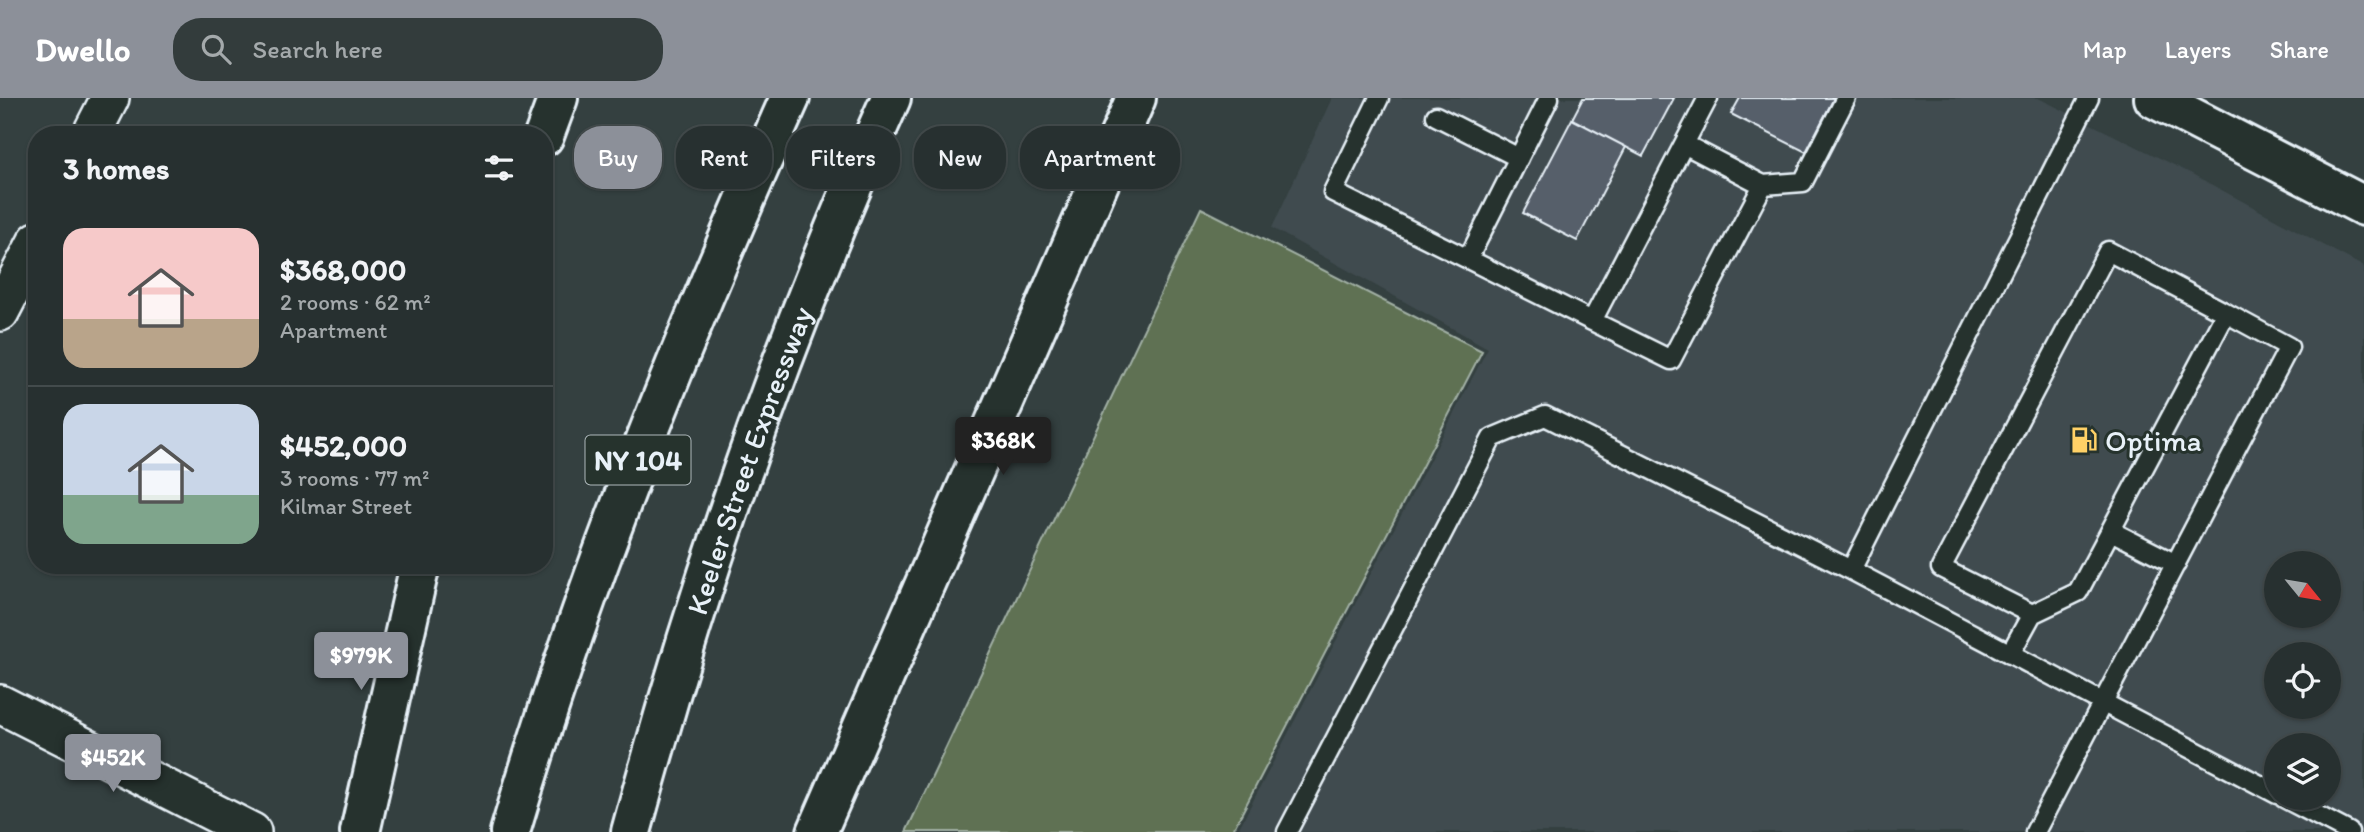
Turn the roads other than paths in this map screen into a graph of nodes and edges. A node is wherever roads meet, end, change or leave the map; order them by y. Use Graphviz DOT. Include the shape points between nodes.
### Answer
graph roads {
  1 [pos="110,98"];
  2 [pos="558,98"];
  3 [pos="790,98"];
  4 [pos="891,98"];
  5 [pos="1136,98"];
  6 [pos="1380,98"];
  7 [pos="1549,98"];
  8 [pos="1708,98"];
  9 [pos="1846,98"];
  10 [pos="2089,98"];
  11 [pos="2154,98"];
  12 [pos="1436,116"];
  13 [pos="96,126"];
  14 [pos="548,126"];
  15 [pos="1684,144"];
  16 [pos="1520,158"];
  17 [pos="1763,185"];
  18 [pos="2364,206"];
  19 [pos="28,258"];
  20 [pos="1468,259"];
  21 [pos="0,312"];
  22 [pos="2226,313"];
  23 [pos="1592,321"];
  24 [pos="2111,531"];
  25 [pos="2176,564"];
  26 [pos="1851,570"];
  27 [pos="418,574"];
  28 [pos="2032,614"];
  29 [pos="2010,654"];
  30 [pos="2103,703"];
  31 [pos="0,704"];
  32 [pos="2264,787"];
  33 [pos="2307,810"];
  34 [pos="252,832"];
  35 [pos="360,832"];
  36 [pos="510,832"];
  37 [pos="631,832"];
  38 [pos="817,832"];
  39 [pos="1287,832"];
  40 [pos="2035,832"];
  41 [pos="2348,832"];
  1 -- 13 [label="street"];
  2 -- 14 [label="main road"];
  3 -- 36 [label="main road, NY 104" via="636,464"];
  4 -- 37 [label="main road, Keeler Street Expressway" via="754,439 688,638"];
  5 -- 38 [label="main road"];
  6 -- 20 [label="lane" via="1333,192"];
  7 -- 16 [label="lane"];
  8 -- 15 [label="lane"];
  9 -- 17 [label="lane" via="1803,182"];
  10 -- 26 [label="lane"];
  11 -- 18 [label="main road"];
  12 -- 16 [label="lane"];
  15 -- 17 [label="lane"];
  15 -- 23 [label="lane"];
  16 -- 20 [label="lane"];
  17 -- 23 [label="lane" via="1671,360"];
  19 -- 21 [label="street"];
  20 -- 23 [label="lane"];
  22 -- 24 [label="lane"];
  22 -- 25 [label="lane" via="2290,347"];
  22 -- 28 [label="lane" via="2108,251 1941,568"];
  24 -- 25 [label="lane"];
  24 -- 28 [label="lane" via="2078,592"];
  25 -- 30 [label="lane"];
  26 -- 29 [label="lane"];
  26 -- 39 [label="lane" via="1545,416 1492,438"];
  27 -- 35 [label="main road"];
  28 -- 29 [label="lane"];
  29 -- 30 [label="lane"];
  30 -- 32 [label="lane"];
  30 -- 40 [label="lane"];
  31 -- 34 [label="street"];
  33 -- 41 [label="lane"];
}
